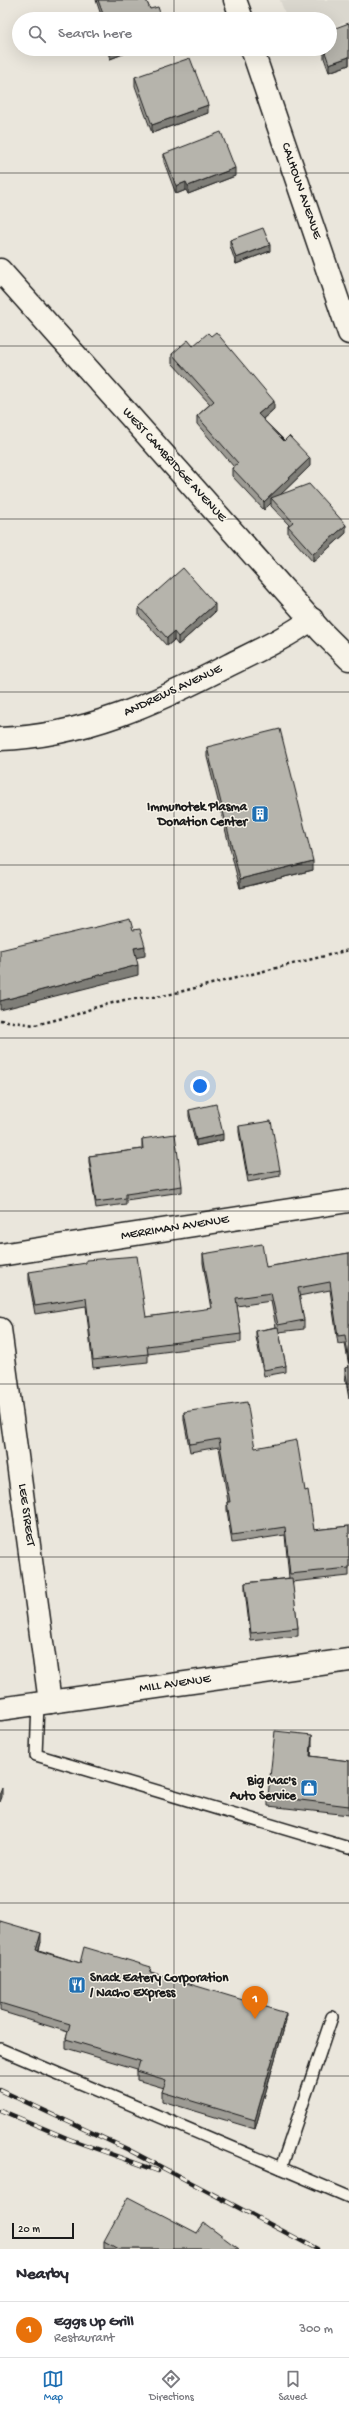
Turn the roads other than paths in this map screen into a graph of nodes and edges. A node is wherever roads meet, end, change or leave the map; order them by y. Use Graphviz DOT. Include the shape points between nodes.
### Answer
graph roads {
  1 [pos="235,0"];
  2 [pos="239,12"];
  3 [pos="254,56"];
  4 [pos="0,270"];
  5 [pos="349,333"];
  6 [pos="312,619"];
  7 [pos="349,659"];
  8 [pos="0,739"];
  9 [pos="349,1201"];
  10 [pos="0,1255"];
  11 [pos="0,1329"];
  12 [pos="349,1660"];
  13 [pos="44,1703"];
  14 [pos="0,1709"];
  15 [pos="349,1848"];
  16 [pos="332,2017"];
  17 [pos="0,2049"];
  18 [pos="281,2168"];
  19 [pos="349,2197"];
  1 -- 2 [label="street"];
  3 -- 5 [label="street, CALHOUN AVENUE"];
  4 -- 6 [label="street, WEST CAMBRIDGE AVENUE"];
  6 -- 7 [label="street, WEST CAMBRIDGE AVENUE"];
  6 -- 8 [label="street, ANDREWS AVENUE" via="289,634 168,697 111,720 62,733"];
  9 -- 10 [label="street, MERRIMAN AVENUE"];
  11 -- 13 [label="street, LEE STREET"];
  12 -- 13 [label="street, MILL AVENUE"];
  13 -- 14 [label="street, MILL AVENUE"];
  13 -- 15 [label="lane" via="36,1755"];
  16 -- 18 [label="lane"];
  17 -- 18 [label="lane"];
  18 -- 19 [label="lane"];
}
